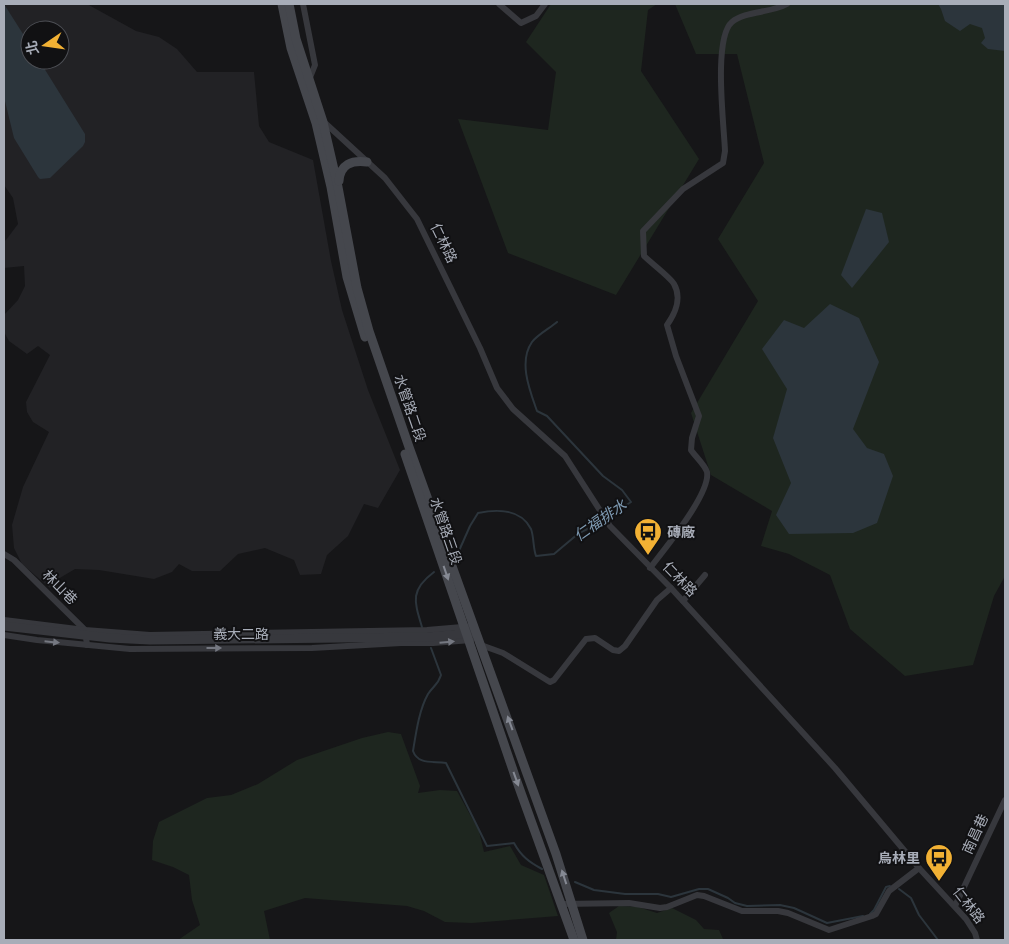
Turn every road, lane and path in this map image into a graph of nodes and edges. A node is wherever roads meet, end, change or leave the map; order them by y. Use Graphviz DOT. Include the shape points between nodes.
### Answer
graph roads {
  1 [pos="282,4"];
  2 [pos="289,4"];
  3 [pos="303,4"];
  4 [pos="499,4"];
  5 [pos="545,4"];
  6 [pos="787,4"];
  7 [pos="310,80"];
  8 [pos="320,123"];
  9 [pos="367,162"];
  10 [pos="338,187"];
  11 [pos="4,554"];
  12 [pos="650,568"];
  13 [pos="705,575"];
  14 [pos="671,588"];
  15 [pos="682,601"];
  16 [pos="4,620"];
  17 [pos="4,626"];
  18 [pos="4,635"];
  19 [pos="473,635"];
  20 [pos="86,637"];
  21 [pos="1005,800"];
  22 [pos="919,868"];
  23 [pos="573,903"];
  24 [pos="562,904"];
  25 [pos="955,906"];
  26 [pos="574,940"];
  27 [pos="583,940"];
  28 [pos="977,940"];
  1 -- 8 [label="main road, 仁林路" via="291,48"];
  2 -- 7 [label="main road" via="296,39"];
  3 -- 7 [label="street" via="315,65"];
  4 -- 5 [label="street" via="521,23 536,16"];
  6 -- 12 [label="street" via="741,17 728,27 721,58 723,163 683,189 643,231 644,256 674,284 677,306 667,325 699,416 691,450 706,469 707,478 697,502 677,534"];
  7 -- 8 [label="main road"];
  8 -- 9 [label="street, 仁林路"];
  8 -- 10 [label="main road"];
  8 -- 19 [label="main road, 水管路三段, one-way" via="354,303"];
  9 -- 10 [label="main road" via="357,160 349,163 341,170"];
  9 -- 12 [label="street, 仁林路" via="385,178 416,219 497,388 513,409 565,456 610,526"];
  10 -- 19 [label="main road, 水管路二段" via="369,331"];
  11 -- 20 [label="street, 林山巷" via="14,560"];
  12 -- 14 [label="street, 仁林路"];
  13 -- 15 [label="street"];
  14 -- 15 [label="street, 仁林路"];
  14 -- 19 [label="street" via="657,600 619,651 594,638 586,639 550,682"];
  15 -- 22 [label="street, 仁林路" via="835,768"];
  16 -- 20 [label="street, 義大二路"];
  17 -- 20 [label="street, 義大二路"];
  18 -- 20 [label="street, 義大二路, one-way"];
  19 -- 20 [label="street, 義大二路" via="150,640"];
  23 -- 19 [label="main road, 水管路三段, one-way" via="527,771"];
  19 -- 24 [label="main road, 水管路三段, one-way" via="516,779"];
  21 -- 25 [label="street, 南昌巷"];
  22 -- 23 [label="street" via="889,891 876,914 829,930 788,913 742,911 697,895 660,908"];
  22 -- 25 [label="street, 仁林路"];
  23 -- 24 [label="street"];
  23 -- 27 [label="main road, 水管路三段"];
  24 -- 26 [label="main road, 水管路三段"];
  25 -- 28 [label="street, 仁林路"];
}
